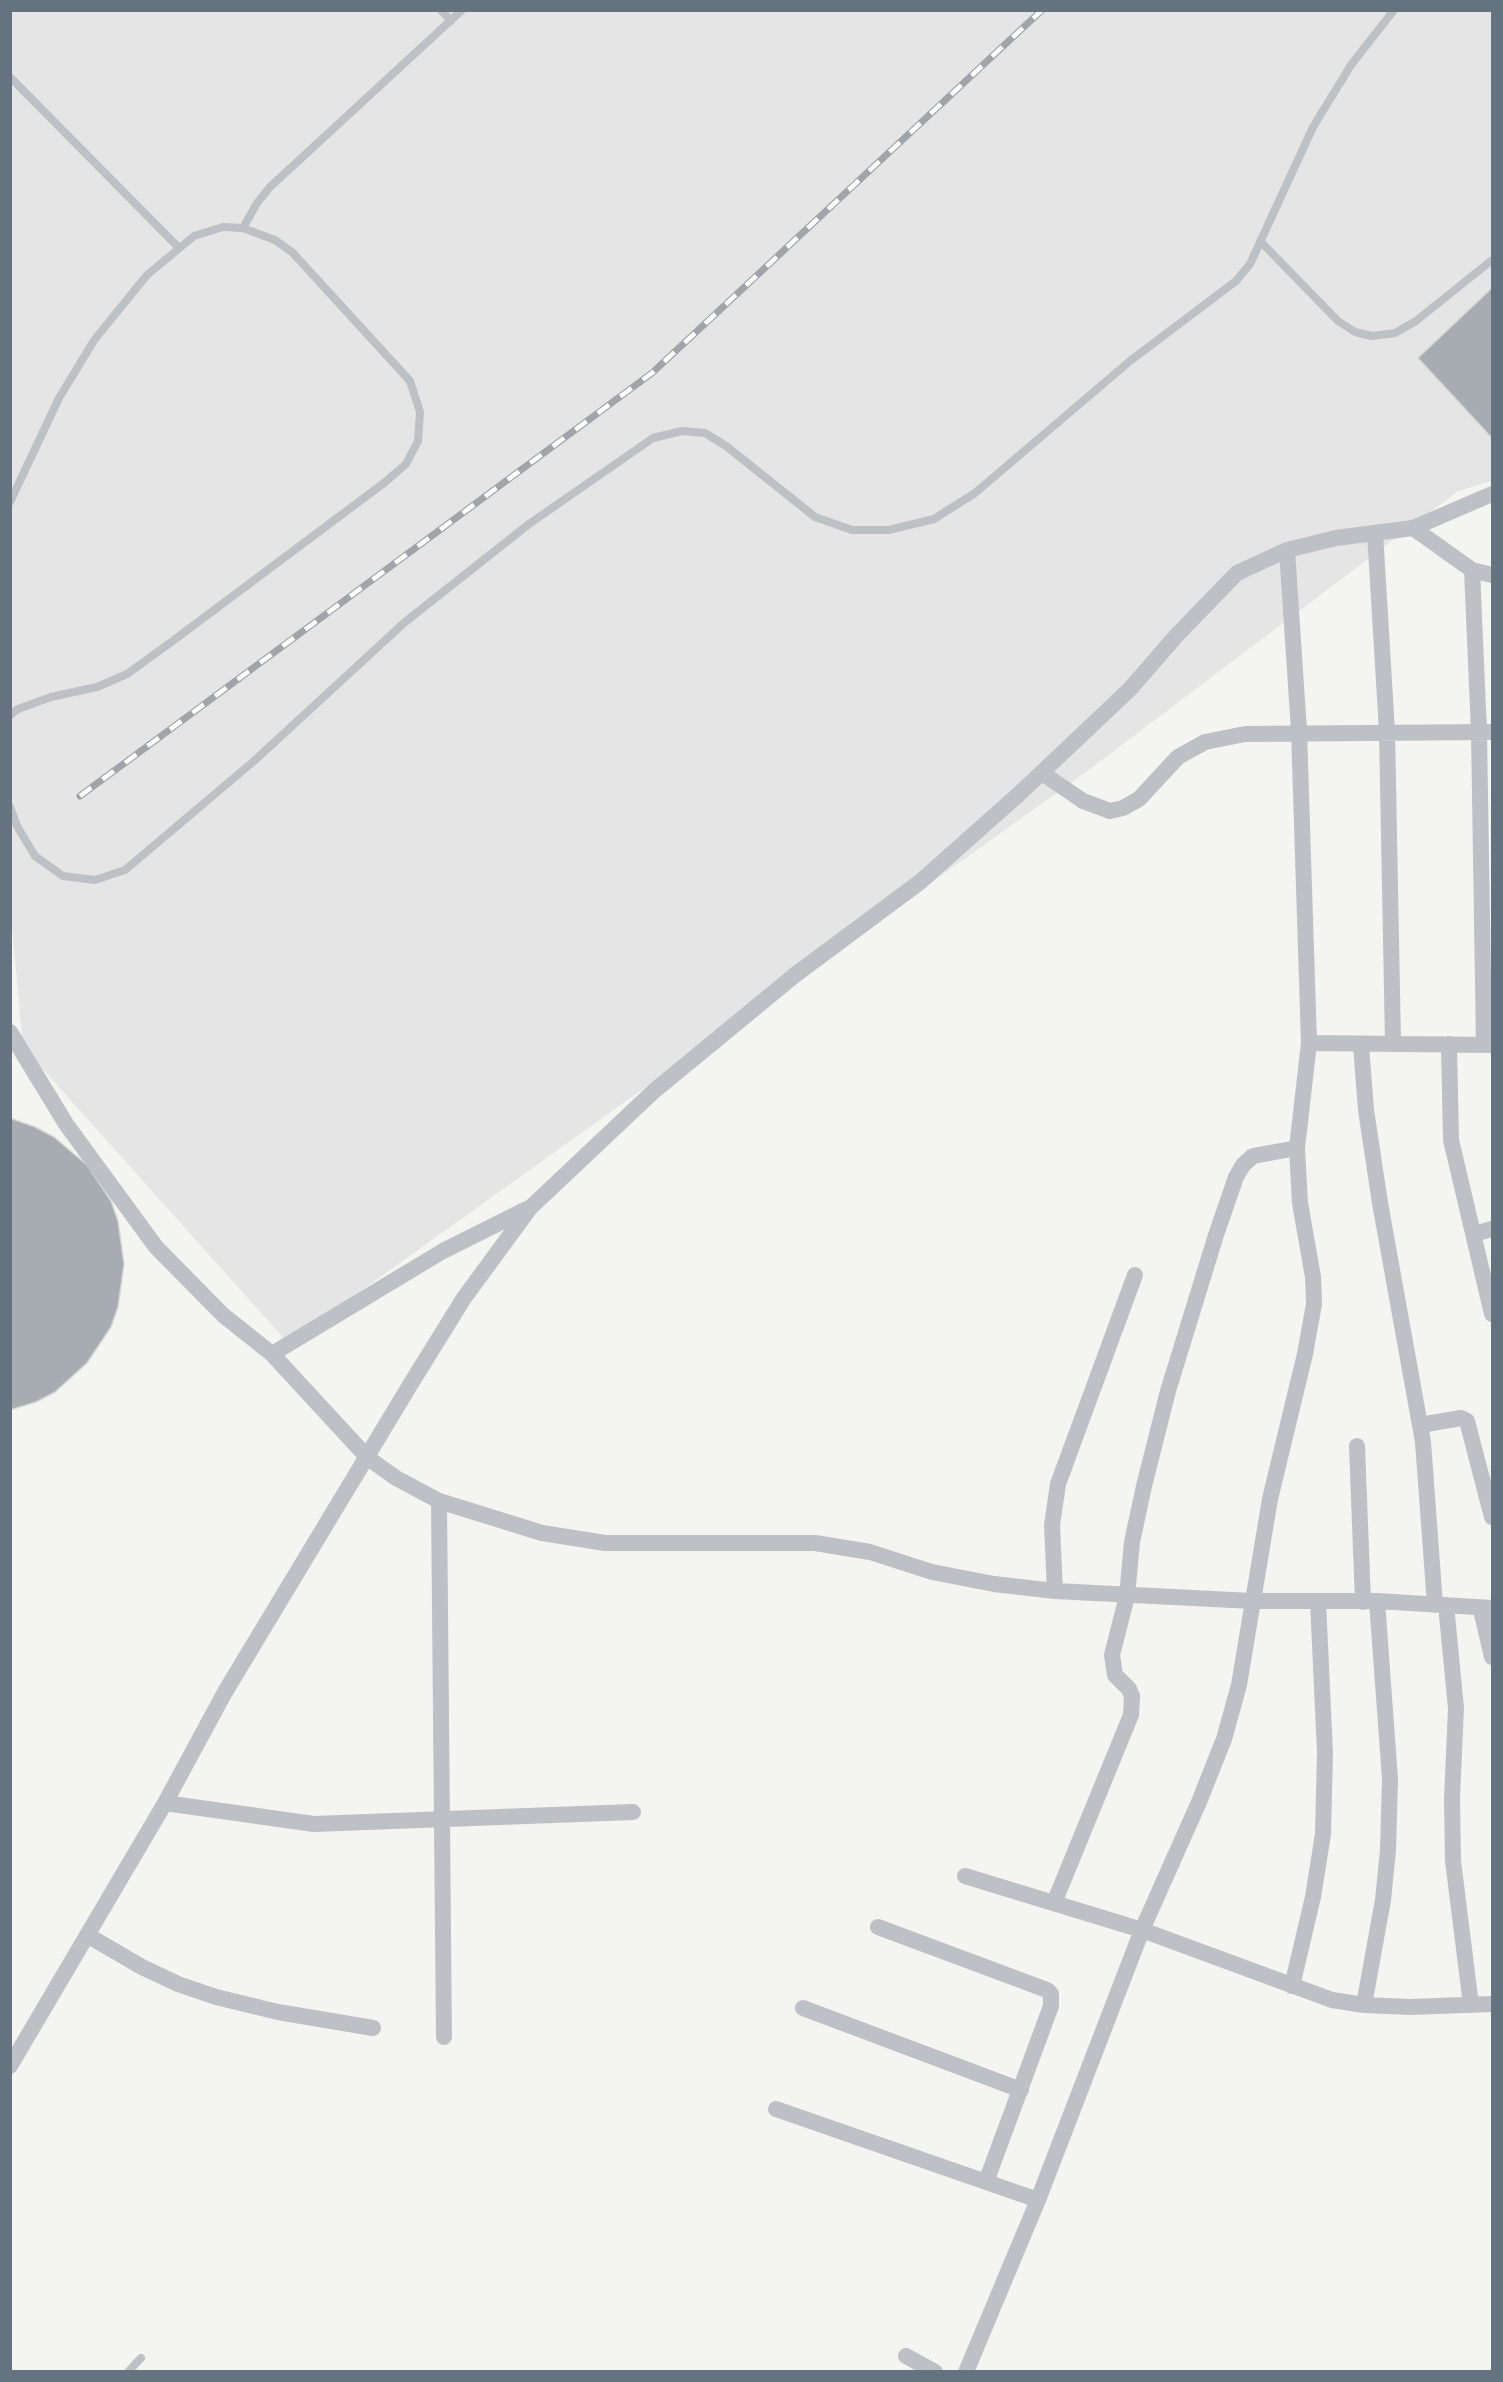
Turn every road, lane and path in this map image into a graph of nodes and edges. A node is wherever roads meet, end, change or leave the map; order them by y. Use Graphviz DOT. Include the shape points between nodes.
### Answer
graph roads {
  1 [pos="441,10"];
  2 [pos="462,10"];
  3 [pos="1394,10"];
  4 [pos="451,21"];
  5 [pos="10,77"];
  6 [pos="243,228"];
  7 [pos="1260,241"];
  8 [pos="179,248"];
  9 [pos="1492,260"];
  10 [pos="1492,494"];
  11 [pos="10,502"];
  12 [pos="1413,528"];
  13 [pos="1375,533"];
  14 [pos="1287,550"];
  15 [pos="1472,570"];
  16 [pos="1492,575"];
  17 [pos="10,715"];
  18 [pos="1299,731"];
  19 [pos="1387,732"];
  20 [pos="1486,732"];
  21 [pos="1042,773"];
  22 [pos="10,807"];
  23 [pos="10,1032"];
  24 [pos="1309,1043"];
  25 [pos="1394,1043"];
  26 [pos="1449,1044"];
  27 [pos="1488,1045"];
  28 [pos="1361,1046"];
  29 [pos="1297,1148"];
  30 [pos="530,1208"];
  31 [pos="1492,1229"];
  32 [pos="1474,1234"];
  33 [pos="1135,1275"];
  34 [pos="1492,1314"];
  35 [pos="272,1354"];
  36 [pos="1420,1425"];
  37 [pos="1357,1446"];
  38 [pos="368,1458"];
  39 [pos="440,1501"];
  40 [pos="1492,1517"];
  41 [pos="1055,1591"];
  42 [pos="1127,1596"];
  43 [pos="1318,1601"];
  44 [pos="1252,1602"];
  45 [pos="1370,1602"];
  46 [pos="1440,1605"];
  47 [pos="1487,1609"];
  48 [pos="1492,1657"];
  49 [pos="165,1803"];
  50 [pos="633,1812"];
  51 [pos="442,1818"];
  52 [pos="965,1876"];
  53 [pos="1054,1903"];
  54 [pos="878,1927"];
  55 [pos="1142,1930"];
  56 [pos="87,1935"];
  57 [pos="1292,1986"];
  58 [pos="1492,2004"];
  59 [pos="1364,2005"];
  60 [pos="1471,2005"];
  61 [pos="803,2008"];
  62 [pos="373,2028"];
  63 [pos="444,2037"];
  64 [pos="10,2066"];
  65 [pos="1021,2090"];
  66 [pos="776,2109"];
  67 [pos="986,2182"];
  68 [pos="1038,2200"];
  69 [pos="906,2356"];
  70 [pos="141,2358"];
  71 [pos="128,2372"];
  72 [pos="935,2372"];
  73 [pos="966,2372"];
  1 -- 4 [label="lane"];
  2 -- 4 [label="lane"];
  3 -- 7 [label="lane" via="1351,65 1313,127"];
  4 -- 6 [label="lane" via="270,187"];
  5 -- 8 [label="lane"];
  6 -- 8 [label="lane" via="223,227 194,236"];
  6 -- 17 [label="lane" via="275,240 292,252 410,381 420,412 418,441 406,464 384,483 127,674 97,687 51,697"];
  7 -- 9 [label="lane" via="1338,321 1355,332 1372,336 1395,333 1416,321"];
  7 -- 22 [label="lane" via="1250,264 1236,281 1130,361 975,493 934,519 889,530 852,530 815,517 705,433 682,430 653,438 529,524 405,622 254,761 125,870 95,880 63,876 35,856"];
  8 -- 11 [label="lane" via="147,275 95,339 59,398"];
  10 -- 12 [label="street"];
  12 -- 13 [label="street"];
  12 -- 15 [label="street"];
  13 -- 14 [label="street"];
  13 -- 19 [label="street"];
  14 -- 18 [label="street"];
  14 -- 21 [label="street" via="1237,573 1130,689"];
  15 -- 16 [label="street"];
  15 -- 20 [label="street"];
  18 -- 19 [label="street"];
  18 -- 21 [label="street" via="1245,734 1205,742 1178,757 1140,799 1110,811 1083,801"];
  18 -- 24 [label="street"];
  19 -- 20 [label="street"];
  19 -- 25 [label="street"];
  20 -- 27 [label="street"];
  21 -- 30 [label="street" via="920,882 795,975 654,1091"];
  23 -- 35 [label="street" via="66,1124 156,1247 223,1315"];
  24 -- 28 [label="street"];
  24 -- 29 [label="street"];
  25 -- 26 [label="street"];
  25 -- 28 [label="street"];
  26 -- 27 [label="street"];
  26 -- 32 [label="street" via="1451,1140"];
  28 -- 36 [label="street" via="1380,1203"];
  29 -- 42 [label="street" via="1253,1156 1236,1177 1168,1391 1132,1542"];
  29 -- 44 [label="street" via="1314,1304 1270,1499"];
  30 -- 35 [label="street" via="443,1251"];
  30 -- 38 [label="street" via="464,1298"];
  31 -- 32 [label="street"];
  32 -- 34 [label="street"];
  33 -- 41 [label="street" via="1058,1484 1052,1525"];
  35 -- 38 [label="street"];
  36 -- 40 [label="street" via="1467,1420"];
  36 -- 46 [label="street"];
  37 -- 45 [label="street"];
  38 -- 39 [label="street"];
  38 -- 49 [label="street" via="225,1692"];
  39 -- 41 [label="street" via="542,1533 605,1543 815,1544 870,1552 942,1574"];
  39 -- 51 [label="street"];
  41 -- 42 [label="street"];
  42 -- 44 [label="street"];
  42 -- 53 [label="street" via="1112,1667 1120,1683 1130,1689 1131,1715"];
  43 -- 44 [label="street"];
  43 -- 45 [label="street"];
  43 -- 57 [label="street" via="1325,1753 1323,1834"];
  44 -- 55 [label="street" via="1239,1685 1224,1739"];
  45 -- 46 [label="street"];
  45 -- 59 [label="street" via="1390,1779 1383,1900"];
  46 -- 47 [label="street"];
  46 -- 60 [label="street" via="1456,1708 1453,1861"];
  47 -- 48 [label="street"];
  49 -- 51 [label="street" via="314,1824"];
  49 -- 56 [label="street"];
  50 -- 51 [label="street"];
  51 -- 63 [label="street"];
  52 -- 53 [label="street"];
  53 -- 55 [label="street"];
  54 -- 65 [label="street" via="1051,1994 1051,2006"];
  55 -- 57 [label="street"];
  55 -- 68 [label="street"];
  56 -- 62 [label="street" via="151,1971 216,1997"];
  56 -- 64 [label="street"];
  57 -- 59 [label="street" via="1332,2000"];
  58 -- 60 [label="street"];
  59 -- 60 [label="street"];
  61 -- 65 [label="street"];
  65 -- 67 [label="street"];
  66 -- 67 [label="street"];
  67 -- 68 [label="street"];
  68 -- 73 [label="street"];
  69 -- 72 [label="street"];
  70 -- 71 [label="lane"];
}
